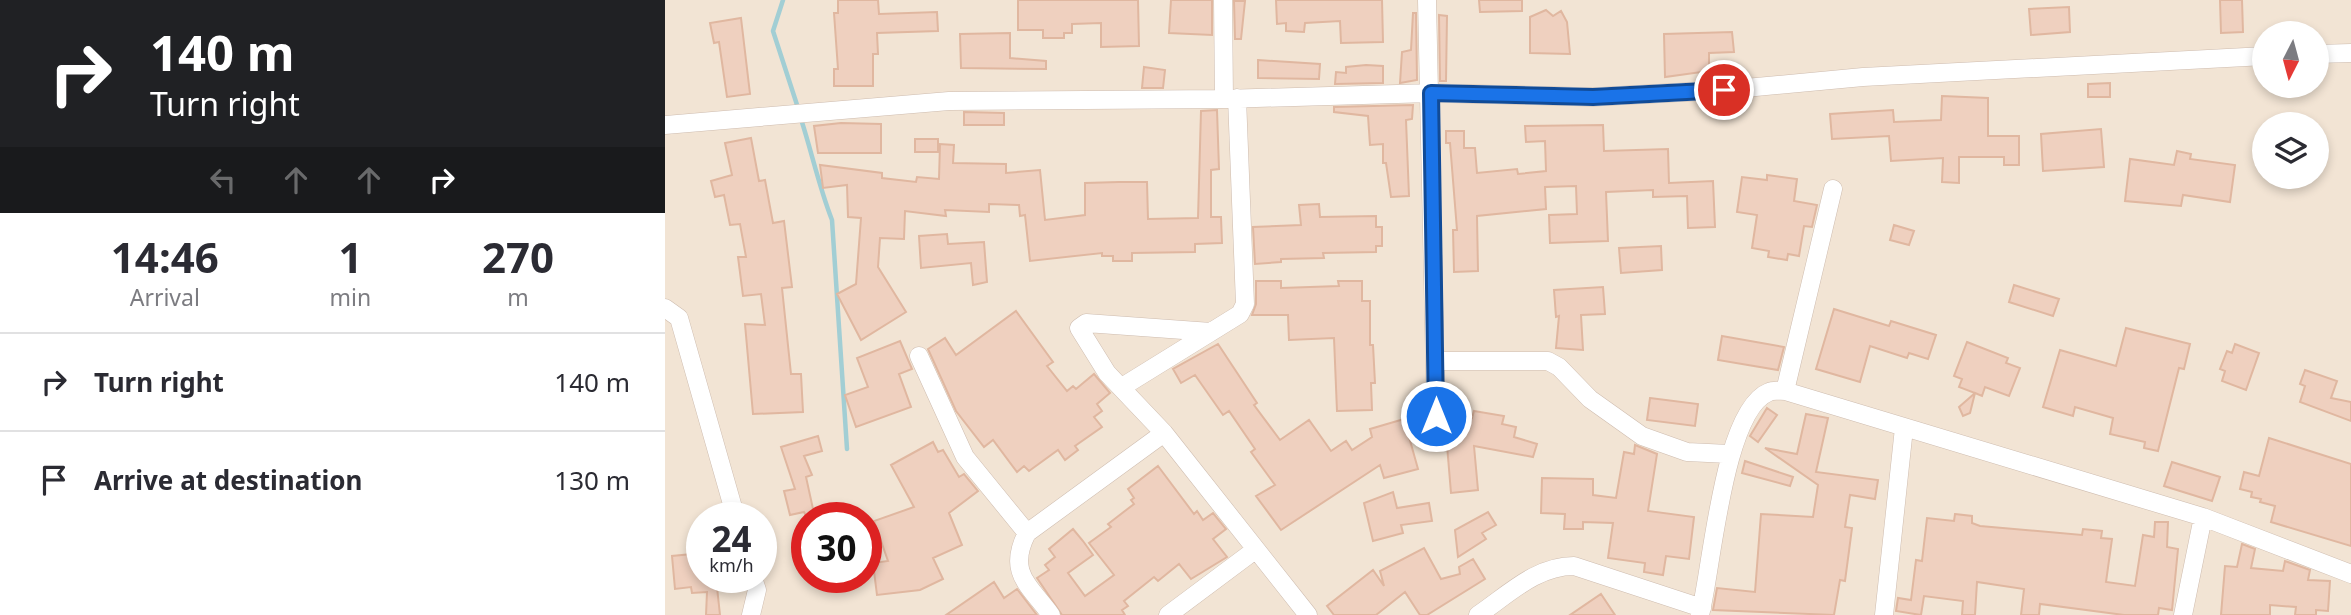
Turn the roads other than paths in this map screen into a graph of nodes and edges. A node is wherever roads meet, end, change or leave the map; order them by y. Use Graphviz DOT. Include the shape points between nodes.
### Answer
graph roads {
  1 [pos="1223,0"];
  2 [pos="1427,0"];
  3 [pos="2351,53"];
  4 [pos="2329,54"];
  5 [pos="2252,57"];
  6 [pos="1431,93"];
  7 [pos="1231,99"];
  8 [pos="665,125"];
  9 [pos="1833,190"];
  10 [pos="665,309"];
  11 [pos="1211,332"];
  12 [pos="919,356"];
  13 [pos="1436,361"];
  14 [pos="1122,387"];
  15 [pos="1785,391"];
  16 [pos="1436,416"];
  17 [pos="1904,428"];
  18 [pos="1164,433"];
  19 [pos="1729,454"];
  20 [pos="731,502"];
  21 [pos="2203,517"];
  22 [pos="1027,533"];
  23 [pos="1255,550"];
  24 [pos="2351,574"];
  25 [pos="756,593"];
  26 [pos="1701,612"];
  27 [pos="751,615"];
  28 [pos="1051,615"];
  29 [pos="1168,615"];
  30 [pos="1308,615"];
  31 [pos="1478,615"];
  32 [pos="1884,615"];
  33 [pos="2183,615"];
  1 -- 7 [label="street"];
  2 -- 6 [label="street"];
  3 -- 4 [label="street"];
  5 -- 6 [label="street" via="1863,76 1593,97"];
  6 -- 7 [label="street"];
  6 -- 13 [label="street"];
  7 -- 8 [label="street" via="949,100"];
  7 -- 11 [label="street" via="1245,304 1240,314"];
  9 -- 15 [label="street"];
  10 -- 20 [label="street" via="679,318"];
  11 -- 14 [label="street"];
  11 -- 14 [label="street" via="1081,324 1080,333"];
  12 -- 22 [label="street" via="965,457"];
  13 -- 16 [label="street"];
  13 -- 19 [label="street" via="1548,361 1590,400 1642,436 1687,452"];
  14 -- 18 [label="street"];
  15 -- 17 [label="street"];
  15 -- 19 [label="street" via="1770,391 1756,400"];
  17 -- 21 [label="street"];
  17 -- 32 [label="street"];
  18 -- 22 [label="street"];
  18 -- 23 [label="street"];
  19 -- 26 [label="street"];
  21 -- 24 [label="street"];
  21 -- 33 [label="street"];
  22 -- 28 [label="street" via="1019,550 1018,570"];
  23 -- 29 [label="street"];
  23 -- 30 [label="street"];
  25 -- 27 [label="street"];
  26 -- 31 [label="street" via="1574,566 1556,566 1541,570"];
}
